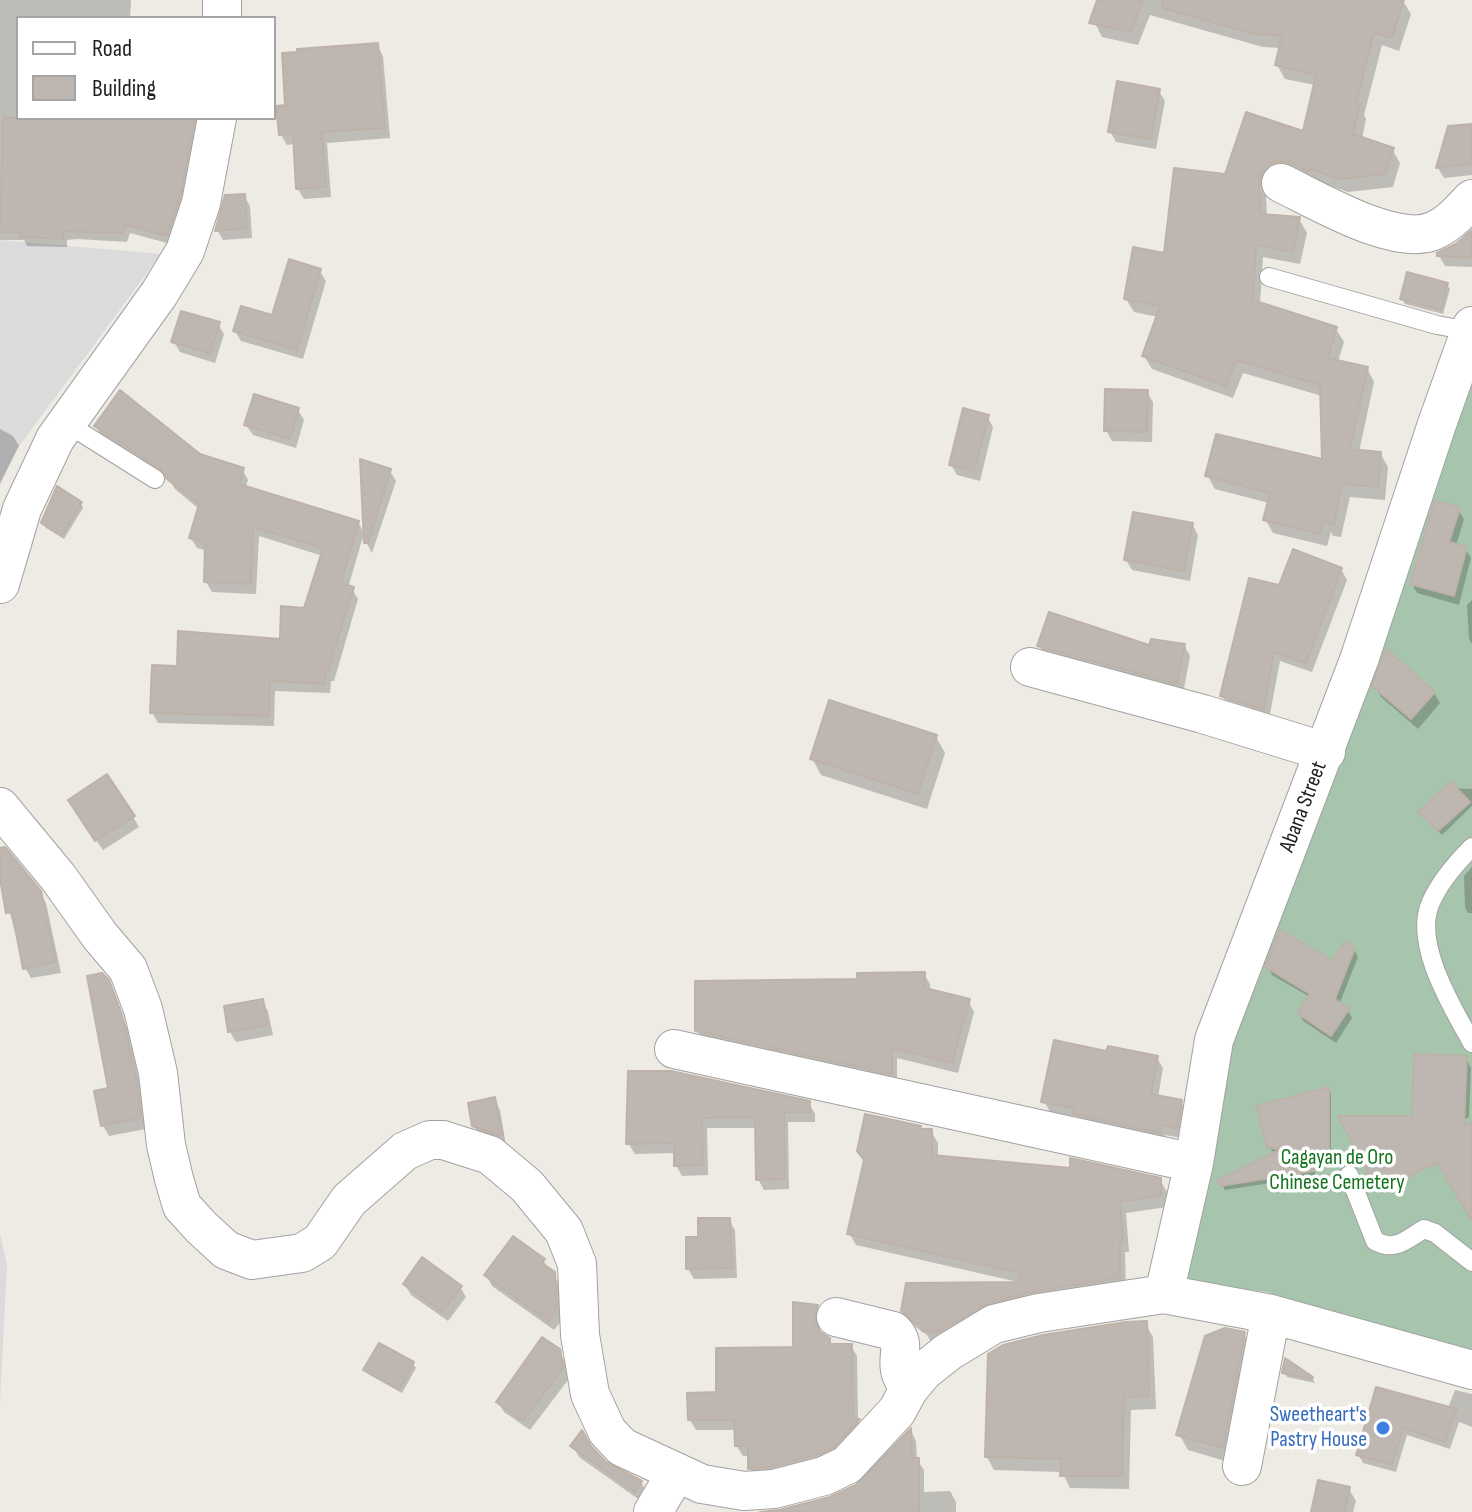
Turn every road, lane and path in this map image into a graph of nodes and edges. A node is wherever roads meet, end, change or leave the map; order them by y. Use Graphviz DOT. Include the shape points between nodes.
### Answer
graph roads {
  1 [pos="217,120"];
  2 [pos="1281,183"];
  3 [pos="1472,199"];
  4 [pos="1269,277"];
  5 [pos="1471,328"];
  6 [pos="66,423"];
  7 [pos="155,479"];
  8 [pos="0,584"];
  9 [pos="1030,667"];
  10 [pos="1326,752"];
  11 [pos="0,807"];
  12 [pos="1472,847"];
  13 [pos="1472,1043"];
  14 [pos="674,1049"];
  15 [pos="1194,1163"];
  16 [pos="1349,1175"];
  17 [pos="1472,1262"];
  18 [pos="1164,1294"];
  19 [pos="1271,1314"];
  20 [pos="836,1317"];
  21 [pos="1472,1370"];
  22 [pos="909,1389"];
  23 [pos="1242,1466"];
  24 [pos="676,1473"];
  25 [pos="653,1512"];
  1 -- 6 [label="street" via="201,203 185,251"];
  2 -- 3 [label="street" via="1366,224 1414,234 1450,222"];
  4 -- 5 [label="lane" via="1437,325"];
  5 -- 10 [label="street, Abana Street"];
  6 -- 7 [label="lane"];
  6 -- 8 [label="street" via="22,509"];
  9 -- 10 [label="street"];
  10 -- 15 [label="street, Abana Street" via="1214,1040"];
  11 -- 24 [label="street" via="128,969 158,1073 174,1179 182,1206 201,1227 226,1250 252,1260 302,1253 320,1242 349,1200 405,1151 443,1140 490,1155 527,1186 564,1231 577,1264 580,1335 590,1394 607,1431 622,1447"];
  12 -- 13 [label="lane" via="1429,905 1426,935 1447,997"];
  14 -- 15 [label="street"];
  15 -- 18 [label="street, Abana Street"];
  16 -- 17 [label="lane" via="1375,1241 1401,1245 1424,1229"];
  18 -- 19 [label="street"];
  18 -- 22 [label="street" via="994,1324 948,1352"];
  19 -- 21 [label="street"];
  19 -- 23 [label="street"];
  20 -- 22 [label="street" via="899,1336 899,1370"];
  22 -- 24 [label="street" via="897,1411 847,1465 824,1476 744,1491"];
  24 -- 25 [label="street"];
}
